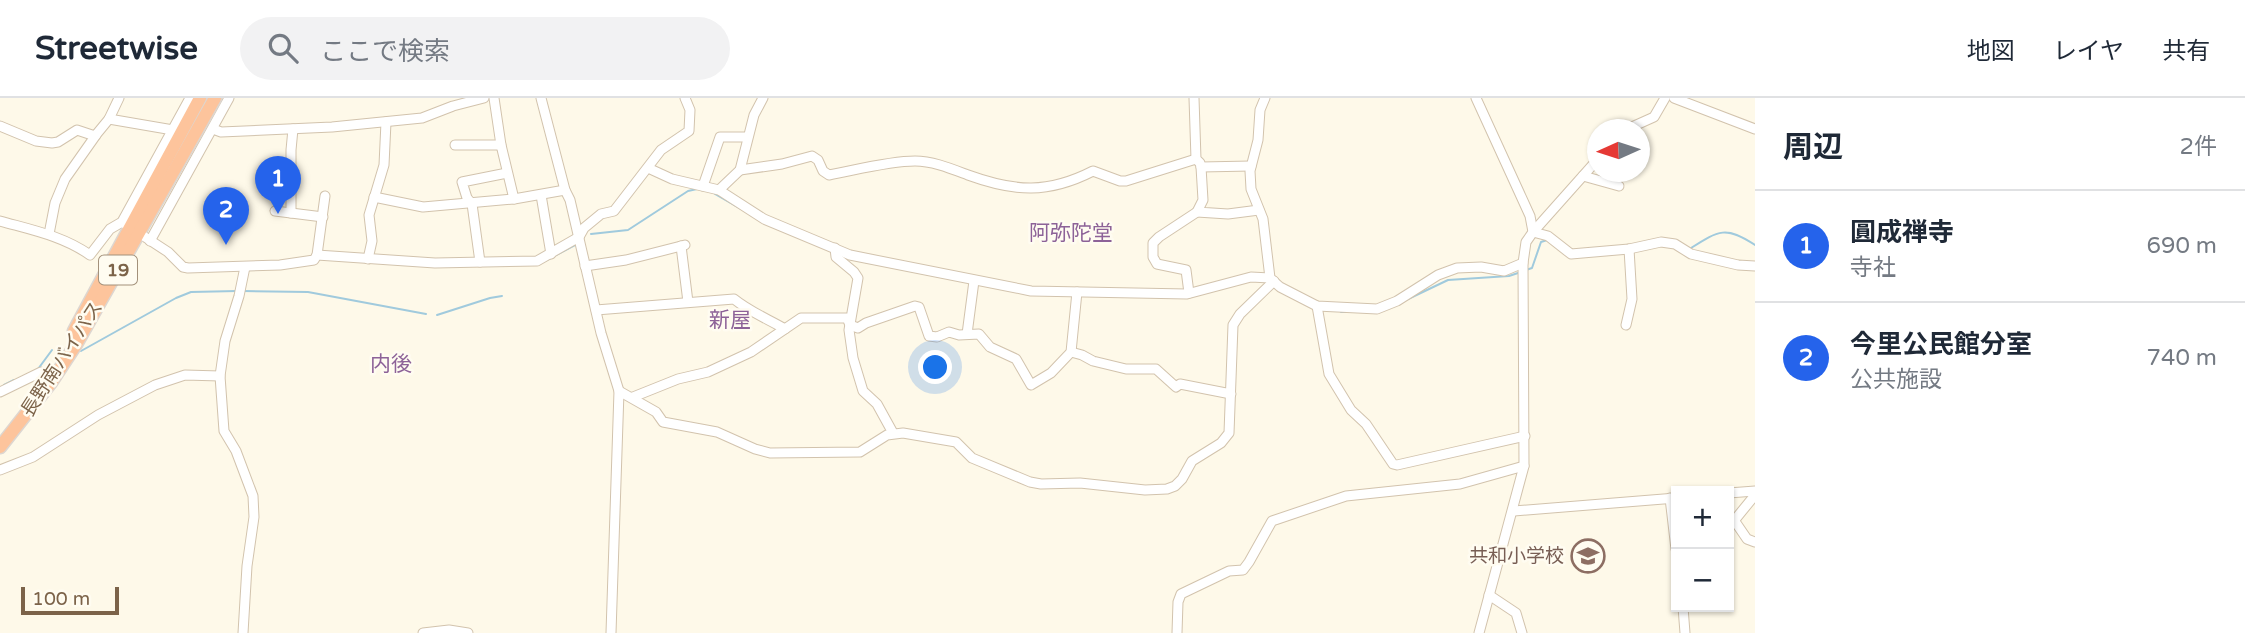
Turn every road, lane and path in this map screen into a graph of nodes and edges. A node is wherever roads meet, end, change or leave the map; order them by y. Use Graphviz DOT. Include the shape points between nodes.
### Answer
graph roads {
  1 [pos="119,98"];
  2 [pos="190,98"];
  3 [pos="200,98"];
  4 [pos="215,98"];
  5 [pos="229,98"];
  6 [pos="484,98"];
  7 [pos="494,98"];
  8 [pos="541,98"];
  9 [pos="685,98"];
  10 [pos="763,98"];
  11 [pos="1194,98"];
  12 [pos="1265,98"];
  13 [pos="1476,98"];
  14 [pos="1665,98"];
  15 [pos="1674,98"];
  16 [pos="109,119"];
  17 [pos="1650,119"];
  18 [pos="386,122"];
  19 [pos="0,126"];
  20 [pos="213,129"];
  21 [pos="293,129"];
  22 [pos="1755,129"];
  23 [pos="173,130"];
  24 [pos="96,135"];
  25 [pos="747,137"];
  26 [pos="455,145"];
  27 [pos="501,145"];
  28 [pos="1198,163"];
  29 [pos="1251,166"];
  30 [pos="648,169"];
  31 [pos="740,170"];
  32 [pos="1587,171"];
  33 [pos="507,173"];
  34 [pos="1583,176"];
  35 [pos="703,186"];
  36 [pos="1619,186"];
  37 [pos="565,190"];
  38 [pos="719,190"];
  39 [pos="541,195"];
  40 [pos="325,196"];
  41 [pos="374,197"];
  42 [pos="513,199"];
  43 [pos="472,204"];
  44 [pos="1259,210"];
  45 [pos="275,211"];
  46 [pos="1197,212"];
  47 [pos="291,213"];
  48 [pos="323,217"];
  49 [pos="0,221"];
  50 [pos="135,231"];
  51 [pos="1533,232"];
  52 [pos="49,234"];
  53 [pos="579,237"];
  54 [pos="835,248"];
  55 [pos="1629,249"];
  56 [pos="551,254"];
  57 [pos="317,255"];
  58 [pos="368,259"];
  59 [pos="480,262"];
  60 [pos="1523,263"];
  61 [pos="585,266"];
  62 [pos="1755,266"];
  63 [pos="245,267"];
  64 [pos="1272,279"];
  65 [pos="974,281"];
  66 [pos="1077,292"];
  67 [pos="1189,293"];
  68 [pos="688,302"];
  69 [pos="1317,306"];
  70 [pos="596,310"];
  71 [pos="850,325"];
  72 [pos="1626,325"];
  73 [pos="785,329"];
  74 [pos="967,334"];
  75 [pos="1071,352"];
  76 [pos="41,372"];
  77 [pos="220,376"];
  78 [pos="620,391"];
  79 [pos="0,392"];
  80 [pos="1231,394"];
  81 [pos="633,397"];
  82 [pos="893,433"];
  83 [pos="1525,436"];
  84 [pos="0,447"];
  85 [pos="1524,466"];
  86 [pos="0,470"];
  87 [pos="1734,493"];
  88 [pos="1755,493"];
  89 [pos="1671,498"];
  90 [pos="1514,511"];
  91 [pos="1734,520"];
  92 [pos="1734,525"];
  93 [pos="1755,542"];
  94 [pos="1489,594"];
  95 [pos="1683,612"];
  96 [pos="243,633"];
  97 [pos="424,633"];
  98 [pos="468,633"];
  99 [pos="611,633"];
  100 [pos="1177,633"];
  101 [pos="1479,633"];
  102 [pos="1522,633"];
  103 [pos="1685,633"];
  1 -- 16 [label="street"];
  2 -- 23 [label="street"];
  3 -- 50 [label="highway, 長野南バイパス / 19"];
  4 -- 50 [label="highway, 長野南バイパス / 19"];
  5 -- 20 [label="street"];
  6 -- 18 [label="street" via="422,118"];
  7 -- 27 [label="street"];
  8 -- 37 [label="street"];
  9 -- 30 [label="street" via="690,110 688,131 661,150"];
  10 -- 25 [label="street"];
  11 -- 28 [label="street"];
  12 -- 29 [label="street"];
  13 -- 51 [label="street" via="1530,216"];
  14 -- 17 [label="street"];
  15 -- 22 [label="street"];
  16 -- 23 [label="street"];
  16 -- 24 [label="street"];
  18 -- 21 [label="street"];
  18 -- 41 [label="street" via="384,164"];
  19 -- 24 [label="street" via="43,143 58,142 77,130"];
  20 -- 21 [label="street"];
  20 -- 50 [label="street"];
  21 -- 47 [label="street"];
  23 -- 50 [label="street"];
  24 -- 52 [label="street" via="65,179"];
  25 -- 31 [label="street"];
  25 -- 35 [label="street" via="720,137"];
  26 -- 27 [label="street"];
  27 -- 33 [label="street"];
  28 -- 29 [label="street"];
  28 -- 31 [label="street" via="1126,181 1093,171 1050,188 1025,189 916,160 829,175 812,156"];
  28 -- 46 [label="street" via="1203,200"];
  29 -- 44 [label="street" via="1251,189"];
  30 -- 35 [label="street"];
  30 -- 53 [label="street" via="614,211 601,214"];
  31 -- 38 [label="street"];
  32 -- 34 [label="street"];
  33 -- 42 [label="street"];
  33 -- 43 [label="street" via="462,182"];
  34 -- 36 [label="street"];
  34 -- 51 [label="street"];
  35 -- 38 [label="street"];
  37 -- 39 [label="street"];
  37 -- 53 [label="street"];
  38 -- 54 [label="street" via="764,219"];
  39 -- 42 [label="street"];
  39 -- 56 [label="street"];
  40 -- 48 [label="street"];
  41 -- 43 [label="street" via="423,207"];
  41 -- 58 [label="street"];
  42 -- 43 [label="street"];
  43 -- 59 [label="street"];
  44 -- 46 [label="street"];
  44 -- 64 [label="street"];
  45 -- 47 [label="street"];
  46 -- 67 [label="street" via="1153,243 1157,264 1186,270"];
  47 -- 48 [label="street"];
  48 -- 57 [label="street"];
  49 -- 52 [label="street"];
  50 -- 52 [label="street" via="110,229 90,255"];
  50 -- 63 [label="street" via="183,267"];
  50 -- 84 [label="highway, 長野南バイパス / 19"];
  51 -- 55 [label="street" via="1548,236 1571,254"];
  51 -- 60 [label="street" via="1526,242"];
  53 -- 56 [label="street"];
  53 -- 61 [label="street"];
  54 -- 65 [label="street" via="869,260"];
  54 -- 71 [label="street" via="835,257 858,278"];
  55 -- 62 [label="street" via="1661,242 1691,254"];
  55 -- 72 [label="street" via="1632,299"];
  56 -- 59 [label="street" via="537,261"];
  57 -- 58 [label="street"];
  57 -- 63 [label="street" via="314,260"];
  58 -- 59 [label="street"];
  60 -- 69 [label="street" via="1504,271 1457,268 1377,309"];
  60 -- 83 [label="street"];
  61 -- 68 [label="street" via="683,246"];
  61 -- 70 [label="street"];
  63 -- 77 [label="street"];
  64 -- 67 [label="street" via="1251,277"];
  64 -- 69 [label="street"];
  64 -- 80 [label="street" via="1233,325"];
  65 -- 66 [label="street" via="1031,291"];
  65 -- 74 [label="street"];
  66 -- 67 [label="street"];
  66 -- 75 [label="street"];
  68 -- 70 [label="street"];
  68 -- 73 [label="street" via="734,299 749,312"];
  69 -- 83 [label="street" via="1329,374 1350,410 1366,424 1393,464"];
  70 -- 78 [label="street"];
  71 -- 73 [label="street" via="847,318 840,317 801,318"];
  71 -- 74 [label="street" via="858,328 915,306 929,336"];
  71 -- 82 [label="street" via="849,341 863,391 877,404"];
  73 -- 81 [label="street" via="708,372"];
  74 -- 75 [label="street" via="979,334 990,347 1011,355 1031,385"];
  75 -- 80 [label="street" via="1126,369 1156,369 1176,387"];
  76 -- 79 [label="street"];
  77 -- 86 [label="street" via="185,375 155,385 33,457"];
  77 -- 96 [label="street" via="224,431 253,496"];
  78 -- 81 [label="street"];
  78 -- 99 [label="street"];
  80 -- 82 [label="street" via="1229,433 1192,461 1179,482 1167,489 1030,482 972,458 956,442"];
  81 -- 82 [label="street" via="663,422 718,432 770,453 860,452"];
  83 -- 85 [label="street"];
  85 -- 90 [label="street"];
  85 -- 100 [label="street" via="1460,484 1346,496 1272,521 1242,570 1228,571 1181,594"];
  87 -- 88 [label="street"];
  88 -- 91 [label="street"];
  89 -- 90 [label="street"];
  90 -- 94 [label="street"];
  92 -- 93 [label="street"];
  94 -- 101 [label="street"];
  94 -- 102 [label="street" via="1516,613"];
  95 -- 103 [label="street"];
  97 -- 98 [label="street"];
}
